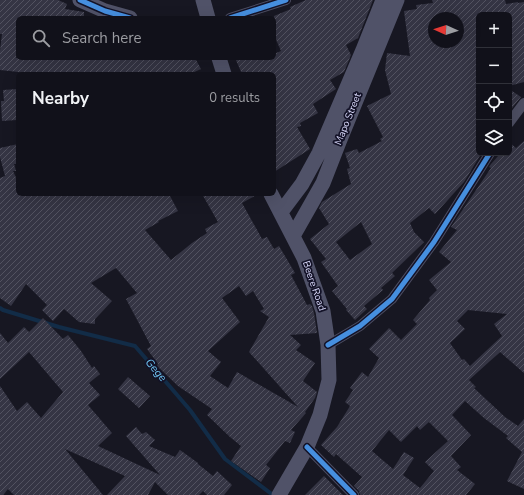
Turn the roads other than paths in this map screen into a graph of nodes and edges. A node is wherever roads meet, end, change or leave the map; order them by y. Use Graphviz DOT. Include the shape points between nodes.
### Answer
graph roads {
  1 [pos="80,0"];
  2 [pos="203,0"];
  3 [pos="286,0"];
  4 [pos="383,0"];
  5 [pos="397,0"];
  6 [pos="123,16"];
  7 [pos="207,16"];
  8 [pos="236,16"];
  9 [pos="220,60"];
  10 [pos="223,72"];
  11 [pos="524,103"];
  12 [pos="511,120"];
  13 [pos="488,156"];
  14 [pos="272,196"];
  15 [pos="281,212"];
  16 [pos="293,236"];
  17 [pos="328,345"];
  18 [pos="308,447"];
  19 [pos="279,495"];
  20 [pos="354,495"];
  1 -- 6 [label="main road"];
  2 -- 7 [label="main road"];
  3 -- 8 [label="street"];
  4 -- 15 [label="main road, Mapo Street" via="319,153 302,184"];
  5 -- 16 [label="main road, Mapo Street" via="323,183"];
  9 -- 10 [label="main road"];
  11 -- 12 [label="street"];
  13 -- 17 [label="street" via="434,242 392,299 360,326"];
  14 -- 15 [label="main road, Beere Road"];
  15 -- 16 [label="main road, Beere Road"];
  16 -- 17 [label="main road, Beere Road" via="304,258 323,311"];
  17 -- 18 [label="main road, Beere Road" via="329,380"];
  18 -- 19 [label="main road, Beere Road"];
  18 -- 20 [label="street"];
}
